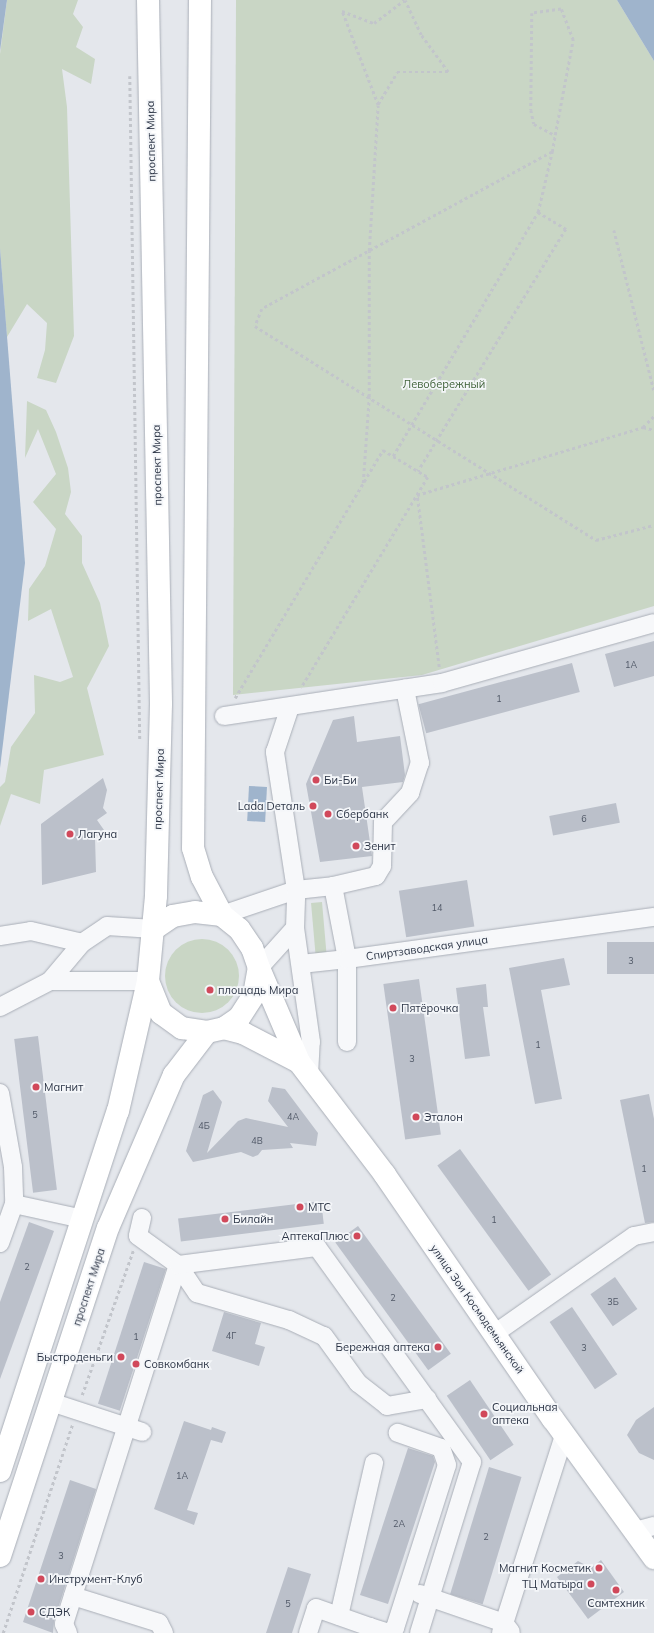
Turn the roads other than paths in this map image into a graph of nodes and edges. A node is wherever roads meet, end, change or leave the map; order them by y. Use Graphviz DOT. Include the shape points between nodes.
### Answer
graph roads {
  1 [pos="148,0"];
  2 [pos="200,0"];
  3 [pos="654,623"];
  4 [pos="405,689"];
  5 [pos="290,706"];
  6 [pos="224,716"];
  7 [pos="333,886"];
  8 [pos="296,890"];
  9 [pos="222,915"];
  10 [pos="654,917"];
  11 [pos="295,928"];
  12 [pos="154,930"];
  13 [pos="0,936"];
  14 [pos="82,943"];
  15 [pos="347,959"];
  16 [pos="301,964"];
  17 [pos="259,968"];
  18 [pos="50,981"];
  19 [pos="148,981"];
  20 [pos="1,1009"];
  21 [pos="216,1030"];
  22 [pos="347,1042"];
  23 [pos="304,1068"];
  24 [pos="0,1093"];
  25 [pos="14,1204"];
  26 [pos="142,1218"];
  27 [pos="83,1219"];
  28 [pos="654,1232"];
  29 [pos="0,1243"];
  30 [pos="178,1265"];
  31 [pos="494,1334"];
  32 [pos="427,1399"];
  33 [pos="51,1402"];
  34 [pos="135,1429"];
  35 [pos="398,1433"];
  36 [pos="565,1434"];
  37 [pos="374,1463"];
  38 [pos="0,1471"];
  39 [pos="644,1529"];
  40 [pos="0,1556"];
  41 [pos="654,1558"];
  42 [pos="408,1590"];
  43 [pos="73,1596"];
  44 [pos="430,1598"];
  45 [pos="339,1616"];
  46 [pos="370,1630"];
  47 [pos="505,1630"];
  48 [pos="68,1633"];
  49 [pos="164,1633"];
  50 [pos="308,1633"];
  51 [pos="419,1633"];
  1 -- 12 [label="main road, проспект Мира" via="161,704"];
  2 -- 9 [label="main road" via="193,848 202,876"];
  3 -- 4 [label="street" via="442,683"];
  4 -- 5 [label="street"];
  4 -- 7 [label="street" via="420,763 410,793 383,822 382,866 376,876"];
  5 -- 6 [label="street"];
  5 -- 8 [label="street" via="275,752"];
  7 -- 8 [label="street"];
  7 -- 15 [label="street"];
  8 -- 9 [label="street"];
  8 -- 11 [label="street"];
  9 -- 12 [label="main road" via="207,912 184,913 162,922"];
  9 -- 17 [label="main road" via="247,938"];
  10 -- 15 [label="street, Спиртзаводская улица"];
  11 -- 16 [label="street"];
  11 -- 17 [label="street"];
  12 -- 14 [label="street" via="108,926"];
  12 -- 19 [label="main road"];
  13 -- 14 [label="street" via="30,931"];
  14 -- 18 [label="street"];
  15 -- 16 [label="street, Спиртзаводская улица"];
  15 -- 22 [label="street"];
  16 -- 23 [label="street" via="311,1042"];
  17 -- 21 [label="main road" via="256,988 250,1003 239,1018"];
  17 -- 23 [label="main road, улица Зои Космодемьянской"];
  18 -- 19 [label="street"];
  18 -- 20 [label="street"];
  19 -- 21 [label="main road" via="157,1006 167,1019 190,1031"];
  19 -- 27 [label="main road" via="118,1111"];
  21 -- 23 [label="main road, улица Зои Космодемьянской" via="249,1036"];
  21 -- 33 [label="main road, проспект Мира" via="186,1057 165,1092 108,1228"];
  23 -- 31 [label="main road, улица Зои Космодемьянской" via="385,1175"];
  24 -- 25 [label="street" via="13,1167"];
  25 -- 27 [label="street"];
  25 -- 29 [label="street"];
  26 -- 30 [label="street" via="138,1236"];
  27 -- 38 [label="main road"];
  28 -- 31 [label="street" via="634,1236"];
  30 -- 32 [label="street" via="197,1293 289,1320 324,1336 358,1383 387,1406"];
  30 -- 32 [label="street" via="317,1247"];
  30 -- 34 [label="street"];
  31 -- 36 [label="main road, улица Зои Космодемьянской"];
  32 -- 44 [label="street" via="472,1462"];
  33 -- 34 [label="street"];
  33 -- 40 [label="main road, проспект Мира"];
  34 -- 43 [label="street"];
  35 -- 42 [label="street" via="441,1448 447,1465"];
  36 -- 39 [label="main road, улица Зои Космодемьянской"];
  36 -- 47 [label="street"];
  37 -- 45 [label="street"];
  39 -- 41 [label="main road, улица Зои Космодемьянской"];
  42 -- 44 [label="street"];
  42 -- 46 [label="street" via="395,1628 389,1633"];
  43 -- 48 [label="street" via="64,1624"];
  43 -- 49 [label="street" via="159,1623"];
  44 -- 47 [label="street"];
  44 -- 51 [label="street"];
  45 -- 46 [label="street"];
  45 -- 50 [label="street" via="316,1608"];
}
